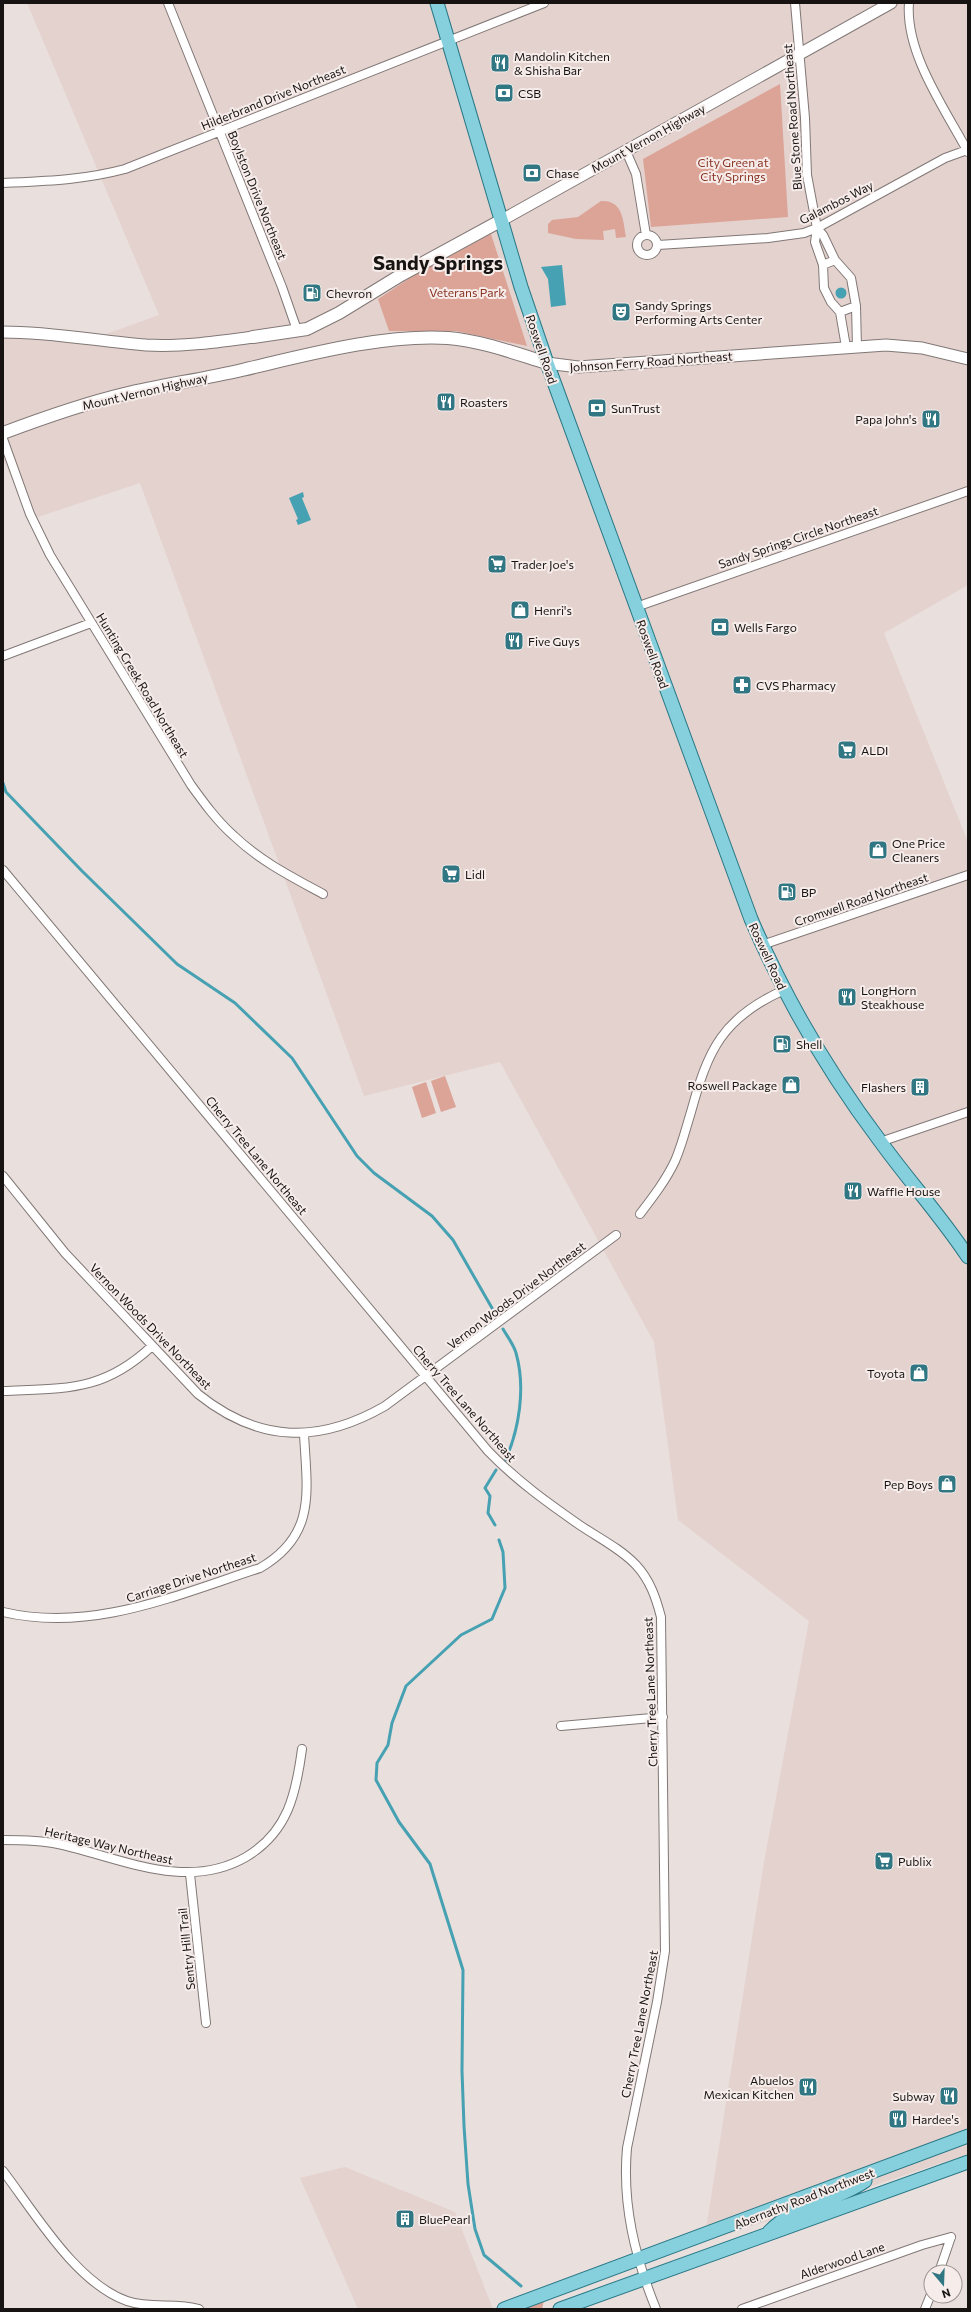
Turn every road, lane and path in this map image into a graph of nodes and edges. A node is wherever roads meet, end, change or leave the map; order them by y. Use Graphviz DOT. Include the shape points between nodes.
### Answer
graph roads {
  1 [pos="168,3"];
  2 [pos="437,3"];
  3 [pos="544,3"];
  4 [pos="795,3"];
  5 [pos="891,3"];
  6 [pos="909,3"];
  7 [pos="449,40"];
  8 [pos="799,54"];
  9 [pos="219,131"];
  10 [pos="626,151"];
  11 [pos="968,151"];
  12 [pos="3,183"];
  13 [pos="502,220"];
  14 [pos="817,228"];
  15 [pos="646,235"];
  16 [pos="658,245"];
  17 [pos="835,260"];
  18 [pos="823,265"];
  19 [pos="856,306"];
  20 [pos="840,312"];
  21 [pos="297,330"];
  22 [pos="3,332"];
  23 [pos="253,337"];
  24 [pos="851,347"];
  25 [pos="968,359"];
  26 [pos="547,363"];
  27 [pos="243,370"];
  28 [pos="3,433"];
  29 [pos="3,439"];
  30 [pos="968,491"];
  31 [pos="636,607"];
  32 [pos="92,623"];
  33 [pos="3,656"];
  34 [pos="3,870"];
  35 [pos="968,875"];
  36 [pos="323,894"];
  37 [pos="762,945"];
  38 [pos="784,990"];
  39 [pos="968,1112"];
  40 [pos="880,1142"];
  41 [pos="3,1176"];
  42 [pos="640,1214"];
  43 [pos="616,1235"];
  44 [pos="968,1257"];
  45 [pos="152,1346"];
  46 [pos="427,1377"];
  47 [pos="3,1391"];
  48 [pos="304,1434"];
  49 [pos="3,1612"];
  50 [pos="663,1718"];
  51 [pos="561,1726"];
  52 [pos="302,1749"];
  53 [pos="3,1840"];
  54 [pos="190,1874"];
  55 [pos="206,2023"];
  56 [pos="968,2136"];
  57 [pos="967,2164"];
  58 [pos="3,2171"];
  59 [pos="875,2171"];
  60 [pos="765,2236"];
  61 [pos="640,2260"];
  62 [pos="942,2264"];
  63 [pos="644,2279"];
  64 [pos="199,2309"];
  65 [pos="504,2309"];
  66 [pos="560,2309"];
  67 [pos="656,2309"];
  68 [pos="742,2309"];
  1 -- 9 [label="street, Boylston Drive Northeast"];
  2 -- 7 [label="main road, Roswell Road"];
  3 -- 7 [label="street, Hilderbrand Drive Northeast"];
  4 -- 8 [label="street, Blue Stone Road Northeast"];
  5 -- 8 [label="street, Mount Vernon Highway"];
  6 -- 11 [label="street" via="909,24 917,56"];
  7 -- 9 [label="street, Hilderbrand Drive Northeast"];
  7 -- 13 [label="main road, Roswell Road"];
  8 -- 10 [label="street, Mount Vernon Highway"];
  8 -- 14 [label="street, Blue Stone Road Northeast" via="807,175"];
  9 -- 12 [label="street, Hilderbrand Drive Northeast" via="125,169 98,176 72,180"];
  9 -- 21 [label="street, Boylston Drive Northeast"];
  10 -- 13 [label="street, Mount Vernon Highway"];
  10 -- 15 [label="street" via="636,174"];
  11 -- 14 [label="street, Galambos Way" via="945,158"];
  13 -- 21 [label="main road, Mount Vernon Highway" via="401,275 339,313 307,329"];
  13 -- 26 [label="main road, Roswell Road"];
  14 -- 16 [label="street, Galambos Way" via="804,233 768,238"];
  14 -- 17 [label="street, Blue Stone Road Northeast"];
  14 -- 18 [label="street, Blue Stone Road Northeast" via="815,242"];
  15 -- 16 [label="street" via="652,236"];
  15 -- 16 [label="street, Galambos Way" via="638,241 637,248 641,253 650,255 656,252"];
  17 -- 18 [label="street"];
  17 -- 19 [label="street, Blue Stone Road Northeast" via="852,278"];
  18 -- 20 [label="street, Blue Stone Road Northeast" via="824,288"];
  19 -- 20 [label="street"];
  19 -- 24 [label="street, Blue Stone Road Northeast"];
  20 -- 24 [label="street, Blue Stone Road Northeast"];
  21 -- 23 [label="main road, Mount Vernon Highway"];
  22 -- 23 [label="street" via="71,336 147,345 203,343"];
  24 -- 25 [label="street, Johnson Ferry Road Northeast" via="922,348"];
  24 -- 26 [label="street, Johnson Ferry Road Northeast" via="578,367"];
  26 -- 27 [label="main road, Johnson Ferry Road Northeast" via="483,343 446,338 374,343"];
  26 -- 31 [label="main road, Roswell Road"];
  27 -- 28 [label="main road, Mount Vernon Highway" via="91,402"];
  29 -- 32 [label="street, Hunting Creek Road Northeast" via="39,534"];
  30 -- 31 [label="street, Sandy Springs Circle Northeast"];
  31 -- 37 [label="main road, Roswell Road"];
  32 -- 33 [label="street"];
  32 -- 36 [label="street, Hunting Creek Road Northeast" via="191,785 212,814 257,856"];
  34 -- 46 [label="street, Cherry Tree Lane Northeast"];
  35 -- 37 [label="street, Cromwell Road Northeast"];
  37 -- 38 [label="main road, Roswell Road"];
  38 -- 40 [label="main road, Roswell Road" via="836,1080"];
  38 -- 42 [label="street" via="749,1009 715,1044 702,1073 675,1160 660,1189"];
  39 -- 40 [label="street"];
  40 -- 44 [label="main road, Roswell Road" via="933,1207"];
  41 -- 45 [label="street, Vernon Woods Drive Northeast" via="66,1254"];
  43 -- 46 [label="street, Vernon Woods Drive Northeast"];
  45 -- 47 [label="street" via="134,1363 114,1375 91,1384 67,1388"];
  45 -- 48 [label="street, Vernon Woods Drive Northeast" via="198,1394 224,1413 260,1428"];
  46 -- 48 [label="street, Vernon Woods Drive Northeast" via="362,1419 333,1430"];
  46 -- 50 [label="street, Cherry Tree Lane Northeast" via="488,1451 512,1475 536,1495 626,1556 645,1576 655,1596 661,1617"];
  48 -- 49 [label="street, Carriage Drive Northeast" via="306,1508 297,1535 287,1549 274,1560 260,1568 132,1610 106,1615 49,1619"];
  50 -- 51 [label="street"];
  50 -- 61 [label="street, Cherry Tree Lane Northeast" via="665,1951 625,2170 628,2216"];
  52 -- 54 [label="street, Heritage Way Northeast" via="294,1799 284,1820 271,1836 254,1852 234,1864"];
  53 -- 54 [label="street, Heritage Way Northeast" via="57,1844 165,1871"];
  54 -- 55 [label="street, Sentry Hill Trail"];
  56 -- 59 [label="main road, Abernathy Road Northwest"];
  57 -- 60 [label="main road, Abernathy Road Northwest"];
  58 -- 64 [label="street" via="68,2257 105,2291 127,2301 147,2306"];
  59 -- 60 [label="main road" via="848,2192 789,2215"];
  59 -- 61 [label="main road, Abernathy Road Northwest"];
  60 -- 63 [label="main road, Abernathy Road Northwest"];
  61 -- 63 [label="street, Cherry Tree Lane Northeast"];
  61 -- 65 [label="main road, Abernathy Road Northwest"];
  62 -- 68 [label="street, Alderwood Lane" via="951,2237"];
  63 -- 66 [label="main road, Abernathy Road Northwest"];
  63 -- 67 [label="street, Cherry Tree Lane Northeast"];
}
